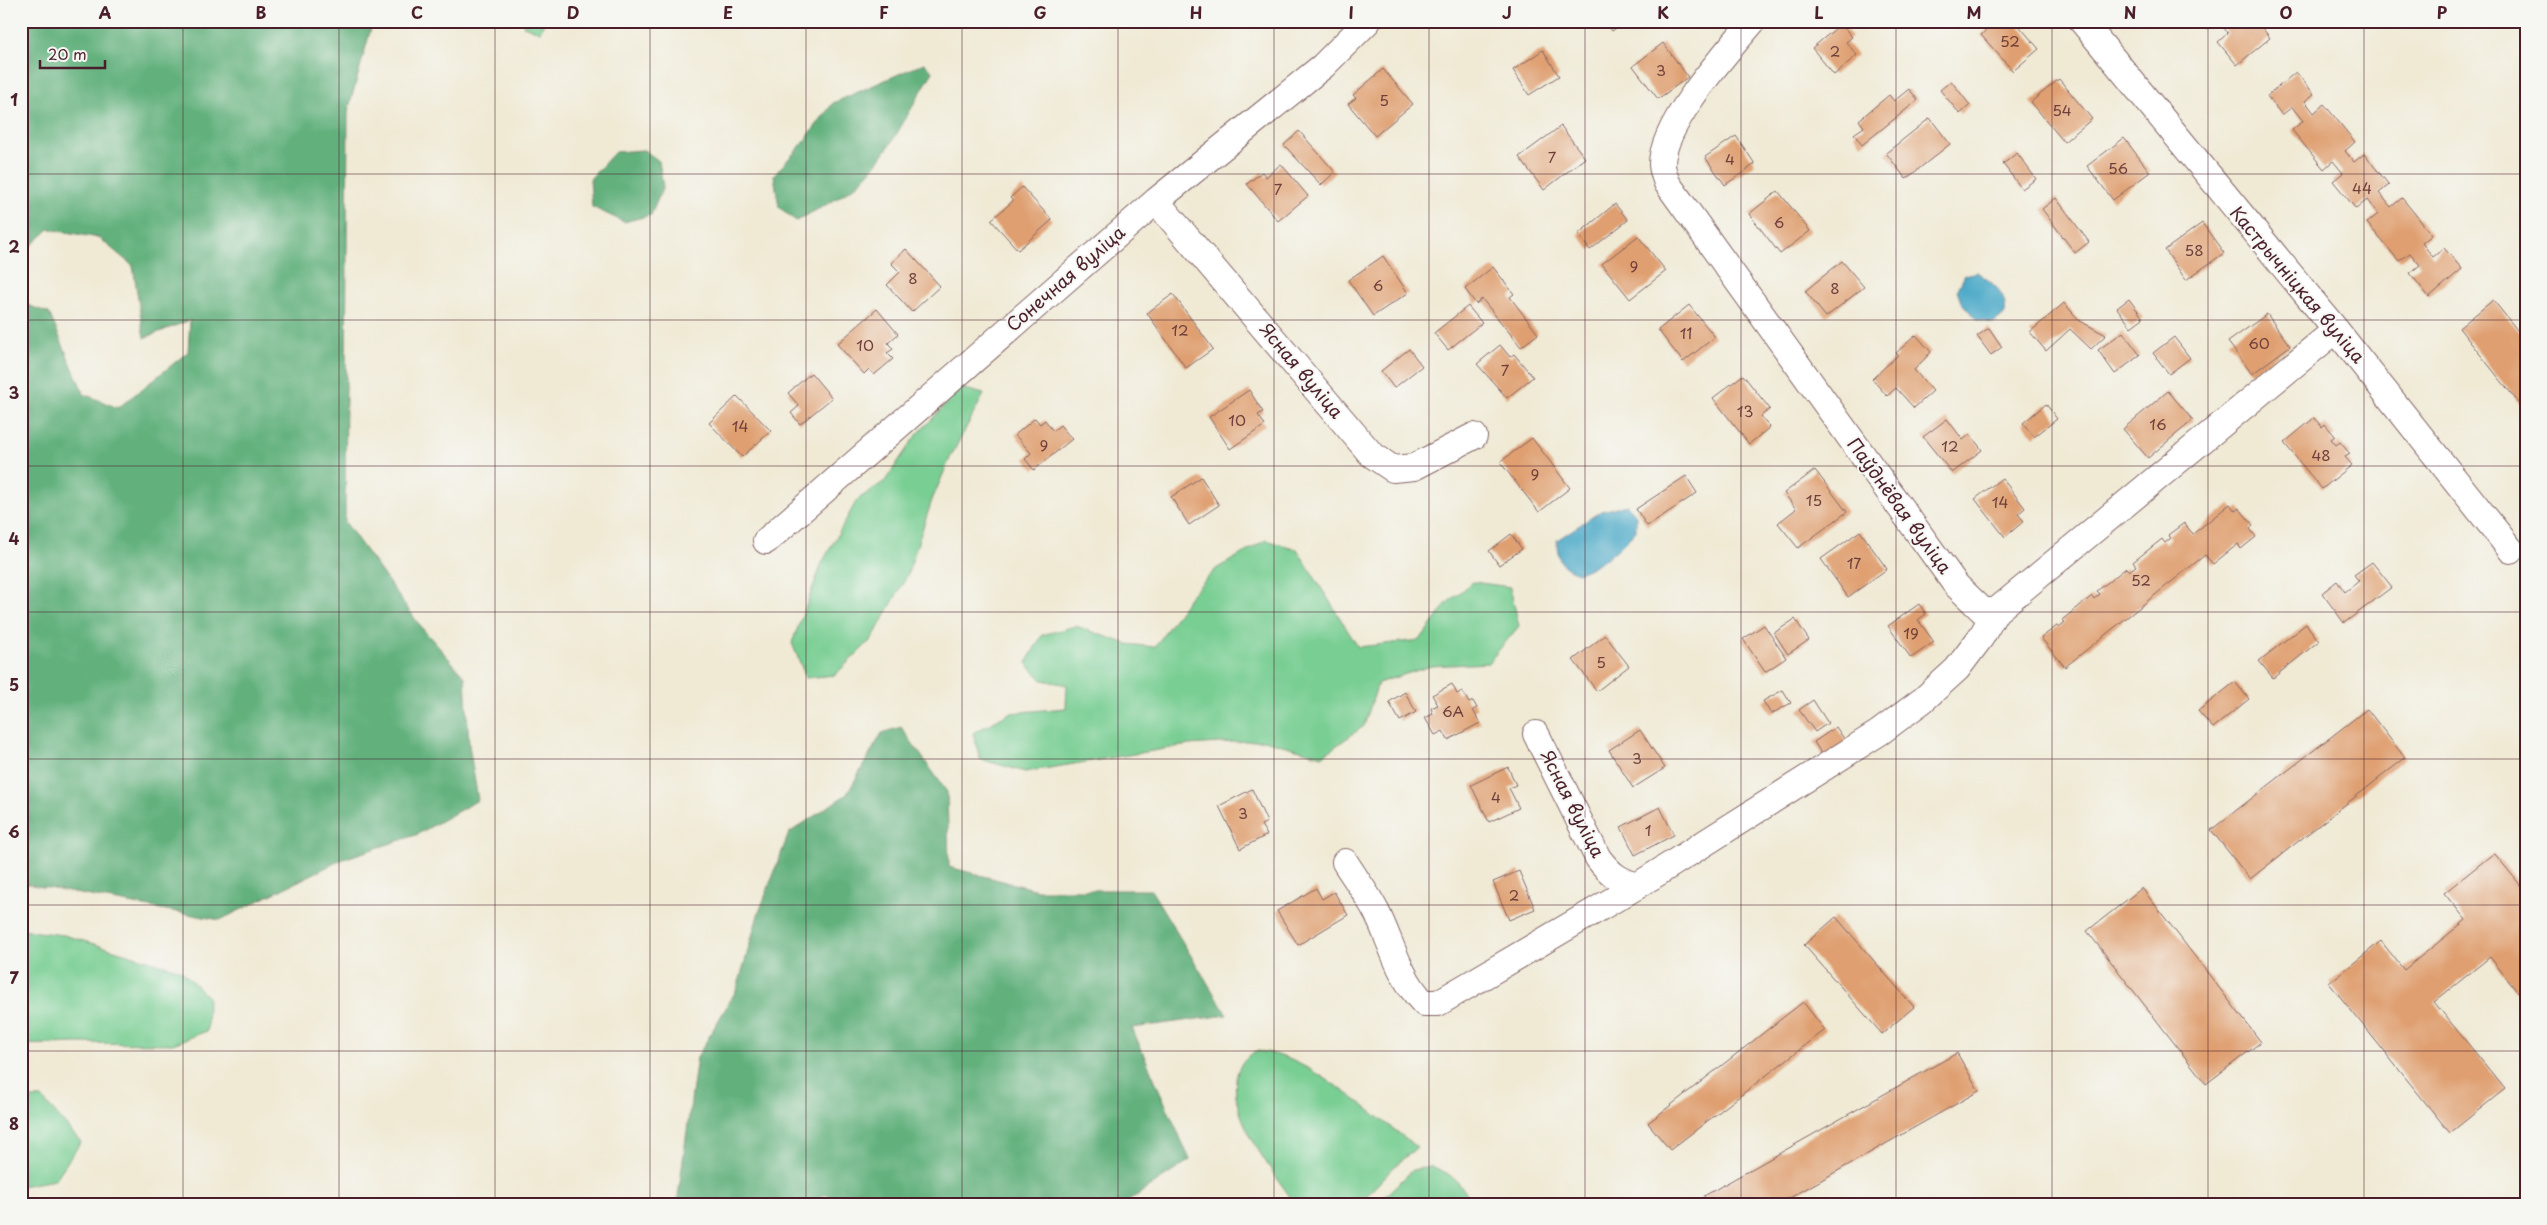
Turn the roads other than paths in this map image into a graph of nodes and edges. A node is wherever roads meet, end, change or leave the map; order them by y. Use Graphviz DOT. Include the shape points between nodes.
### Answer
graph roads {
  1 [pos="1368,21"];
  2 [pos="1753,21"];
  3 [pos="2082,21"];
  4 [pos="1156,201"];
  5 [pos="2336,330"];
  6 [pos="1474,436"];
  7 [pos="766,541"];
  8 [pos="2510,550"];
  9 [pos="1996,610"];
  10 [pos="1536,734"];
  11 [pos="1345,862"];
  12 [pos="1637,886"];
  1 -- 4 [label="street, Сонечная вуліца" via="1323,66"];
  2 -- 9 [label="street, Паўднёвая вуліца" via="1712,69 1670,133 1662,165 1667,183 1956,585 1983,610"];
  3 -- 5 [label="street, Кастрычніцкая вуліца"];
  4 -- 6 [label="street, Ясная вуліца" via="1371,454 1393,469 1414,467"];
  4 -- 7 [label="street, Сонечная вуліца"];
  5 -- 8 [label="street, Кастрычніцкая вуліца"];
  5 -- 9 [label="street"];
  9 -- 12 [label="street" via="1958,668 1923,700 1880,732"];
  10 -- 12 [label="street, Ясная вуліца" via="1598,858 1609,873"];
  11 -- 12 [label="street" via="1376,910 1392,951 1415,994 1424,1003 1438,1003"];
}
